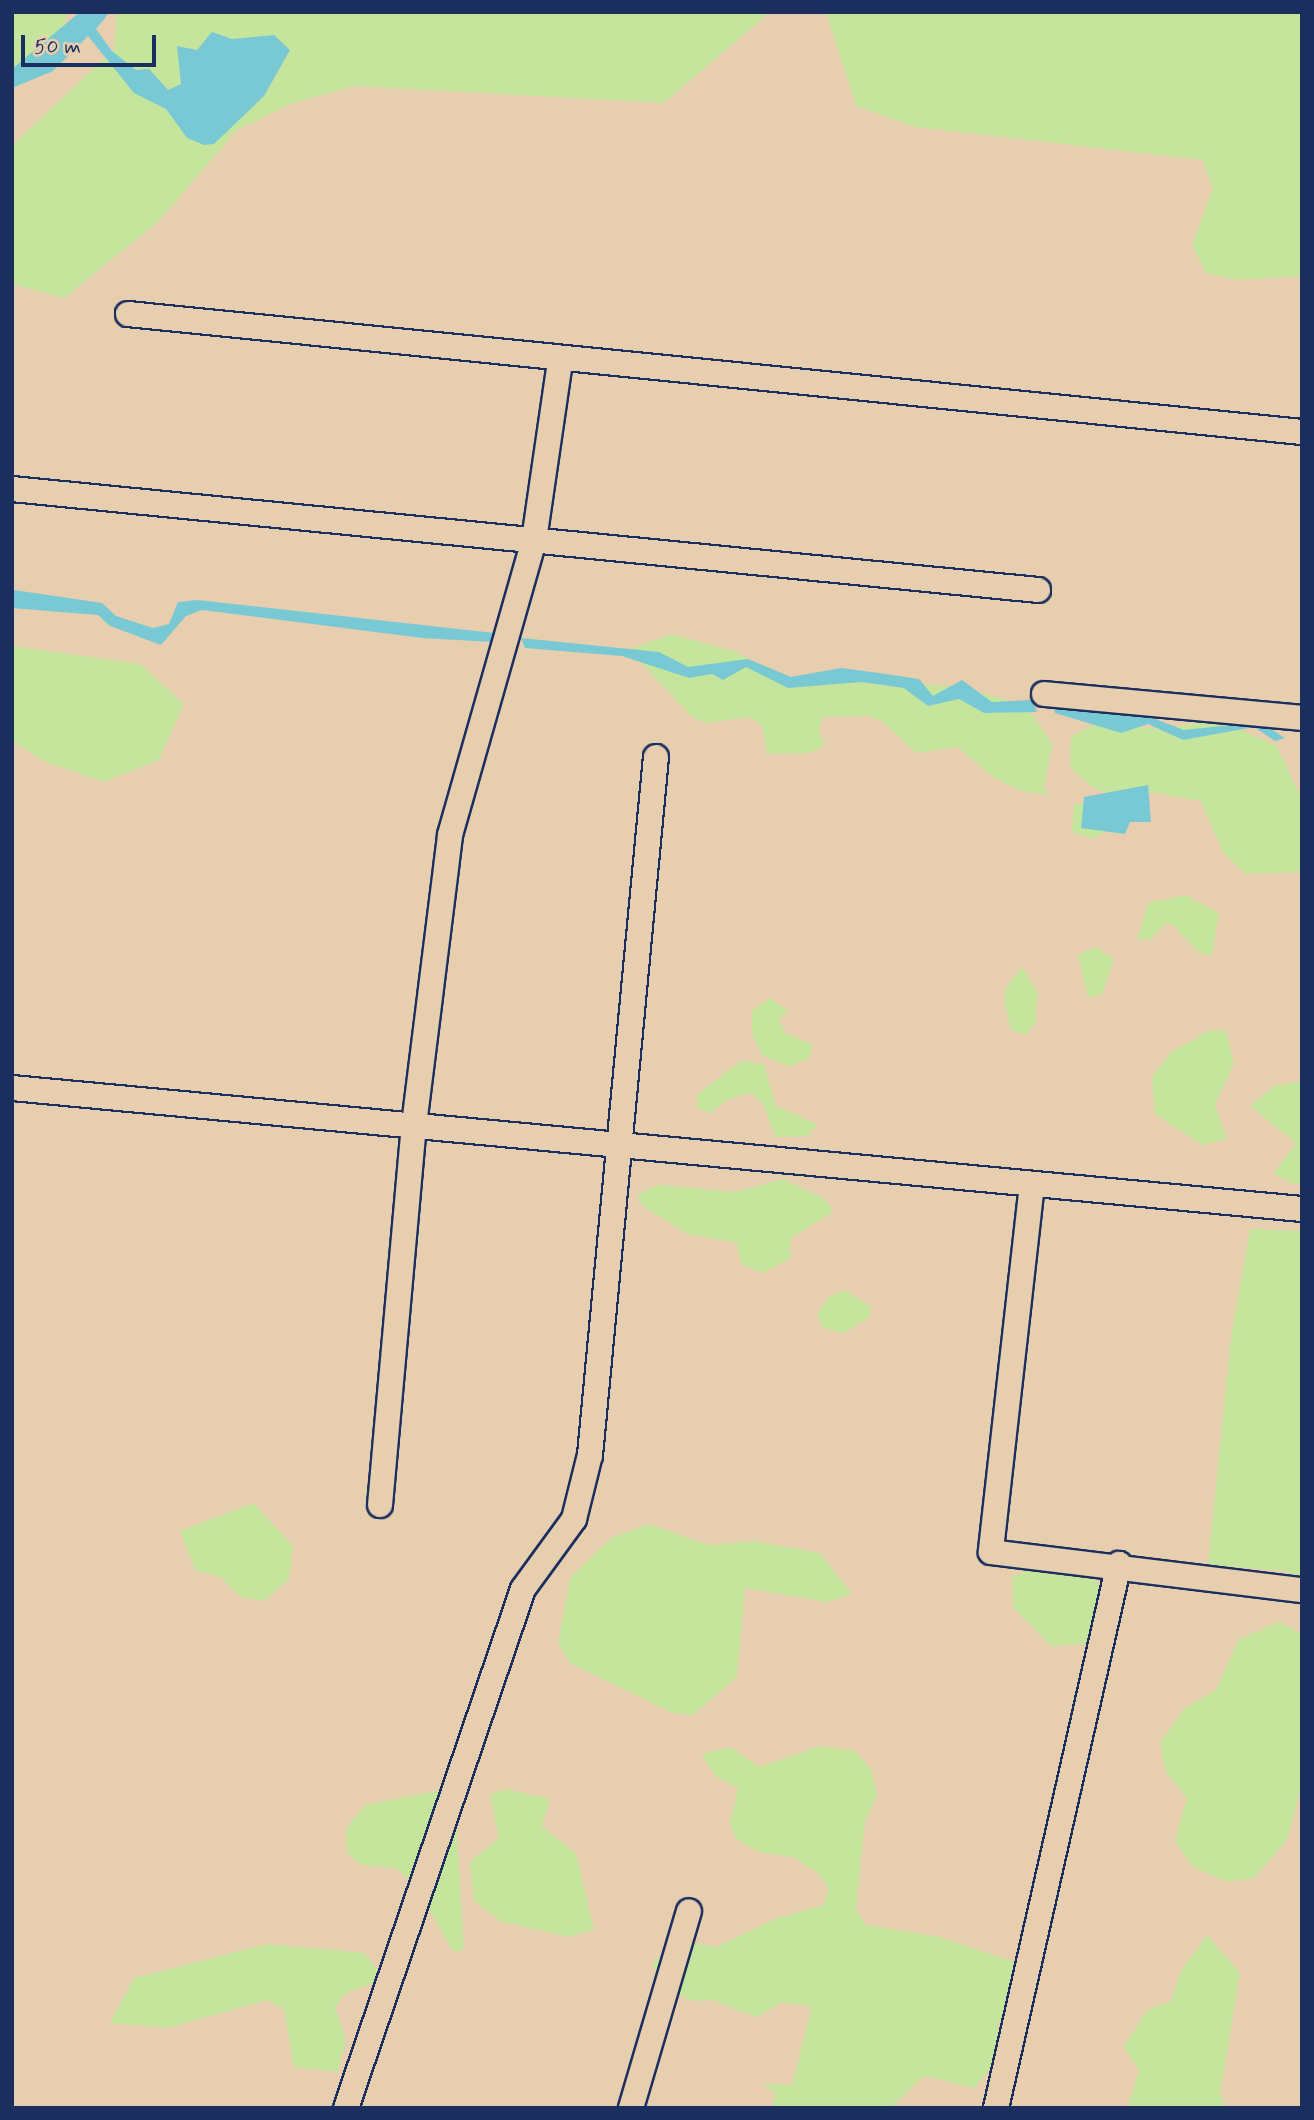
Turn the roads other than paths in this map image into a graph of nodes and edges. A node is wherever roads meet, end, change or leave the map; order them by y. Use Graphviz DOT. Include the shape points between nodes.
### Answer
graph roads {
  1 [pos="128,314"];
  2 [pos="560,361"];
  3 [pos="1302,432"];
  4 [pos="12,489"];
  5 [pos="534,540"];
  6 [pos="1038,590"];
  7 [pos="1044,694"];
  8 [pos="1302,718"];
  9 [pos="656,757"];
  10 [pos="12,1087"];
  11 [pos="414,1125"];
  12 [pos="617,1144"];
  13 [pos="1032,1184"];
  14 [pos="1302,1209"];
  15 [pos="380,1505"];
  16 [pos="1119,1564"];
  17 [pos="1302,1590"];
  18 [pos="689,1911"];
  19 [pos="346,2108"];
  20 [pos="631,2108"];
  21 [pos="996,2108"];
  1 -- 2 [label="street"];
  2 -- 3 [label="street"];
  2 -- 5 [label="street"];
  4 -- 5 [label="street"];
  5 -- 6 [label="street"];
  5 -- 11 [label="street" via="450,835"];
  7 -- 8 [label="street"];
  9 -- 12 [label="street"];
  10 -- 11 [label="street"];
  11 -- 12 [label="street"];
  11 -- 15 [label="street"];
  12 -- 13 [label="street"];
  12 -- 19 [label="street" via="590,1455 574,1519 523,1589"];
  13 -- 14 [label="street"];
  13 -- 16 [label="street" via="991,1552"];
  16 -- 17 [label="street"];
  16 -- 21 [label="street"];
  18 -- 20 [label="street"];
}
